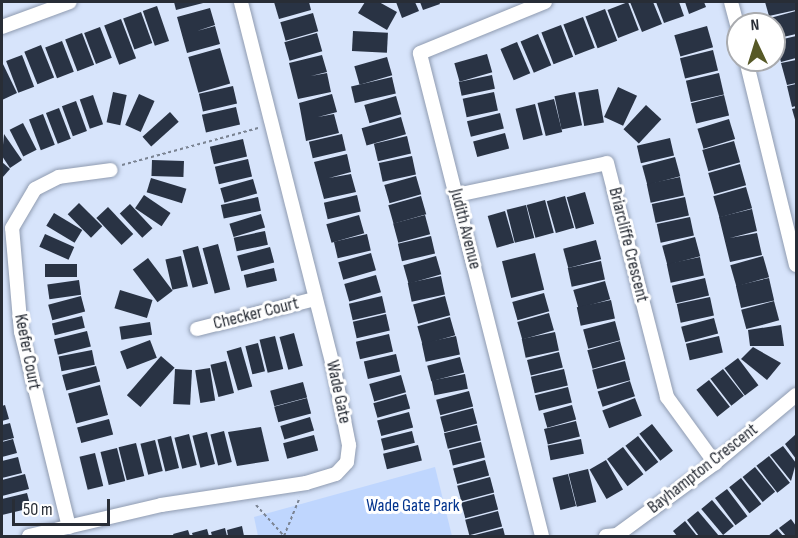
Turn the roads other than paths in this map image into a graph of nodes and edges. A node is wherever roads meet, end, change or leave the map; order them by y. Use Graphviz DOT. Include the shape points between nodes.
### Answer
graph roads {
  1 [pos="70,2"];
  2 [pos="241,2"];
  3 [pos="545,2"];
  4 [pos="2,27"];
  5 [pos="749,72"];
  6 [pos="111,170"];
  7 [pos="457,195"];
  8 [pos="796,265"];
  9 [pos="315,299"];
  10 [pos="197,329"];
  11 [pos="796,395"];
  12 [pos="715,463"];
  13 [pos="69,527"];
  14 [pos="29,537"];
  15 [pos="542,537"];
  16 [pos="606,537"];
  1 -- 4 [label="street"];
  2 -- 9 [label="street, Wade Gate"];
  3 -- 7 [label="street, Judith Avenue" via="420,53"];
  5 -- 8 [label="street"];
  6 -- 13 [label="street, Keefer Court" via="59,177 35,189 12,228 21,332"];
  7 -- 12 [label="street, Briarcliffe Crescent" via="607,163 667,397"];
  7 -- 15 [label="street, Judith Avenue"];
  9 -- 10 [label="street, Checker Court"];
  9 -- 13 [label="street, Wade Gate" via="349,445 347,462 336,474 247,494 161,505"];
  11 -- 12 [label="street, Bayhampton Crescent"];
  12 -- 16 [label="street, Bayhampton Crescent" via="617,535"];
  13 -- 14 [label="street, Wade Gate"];
}
